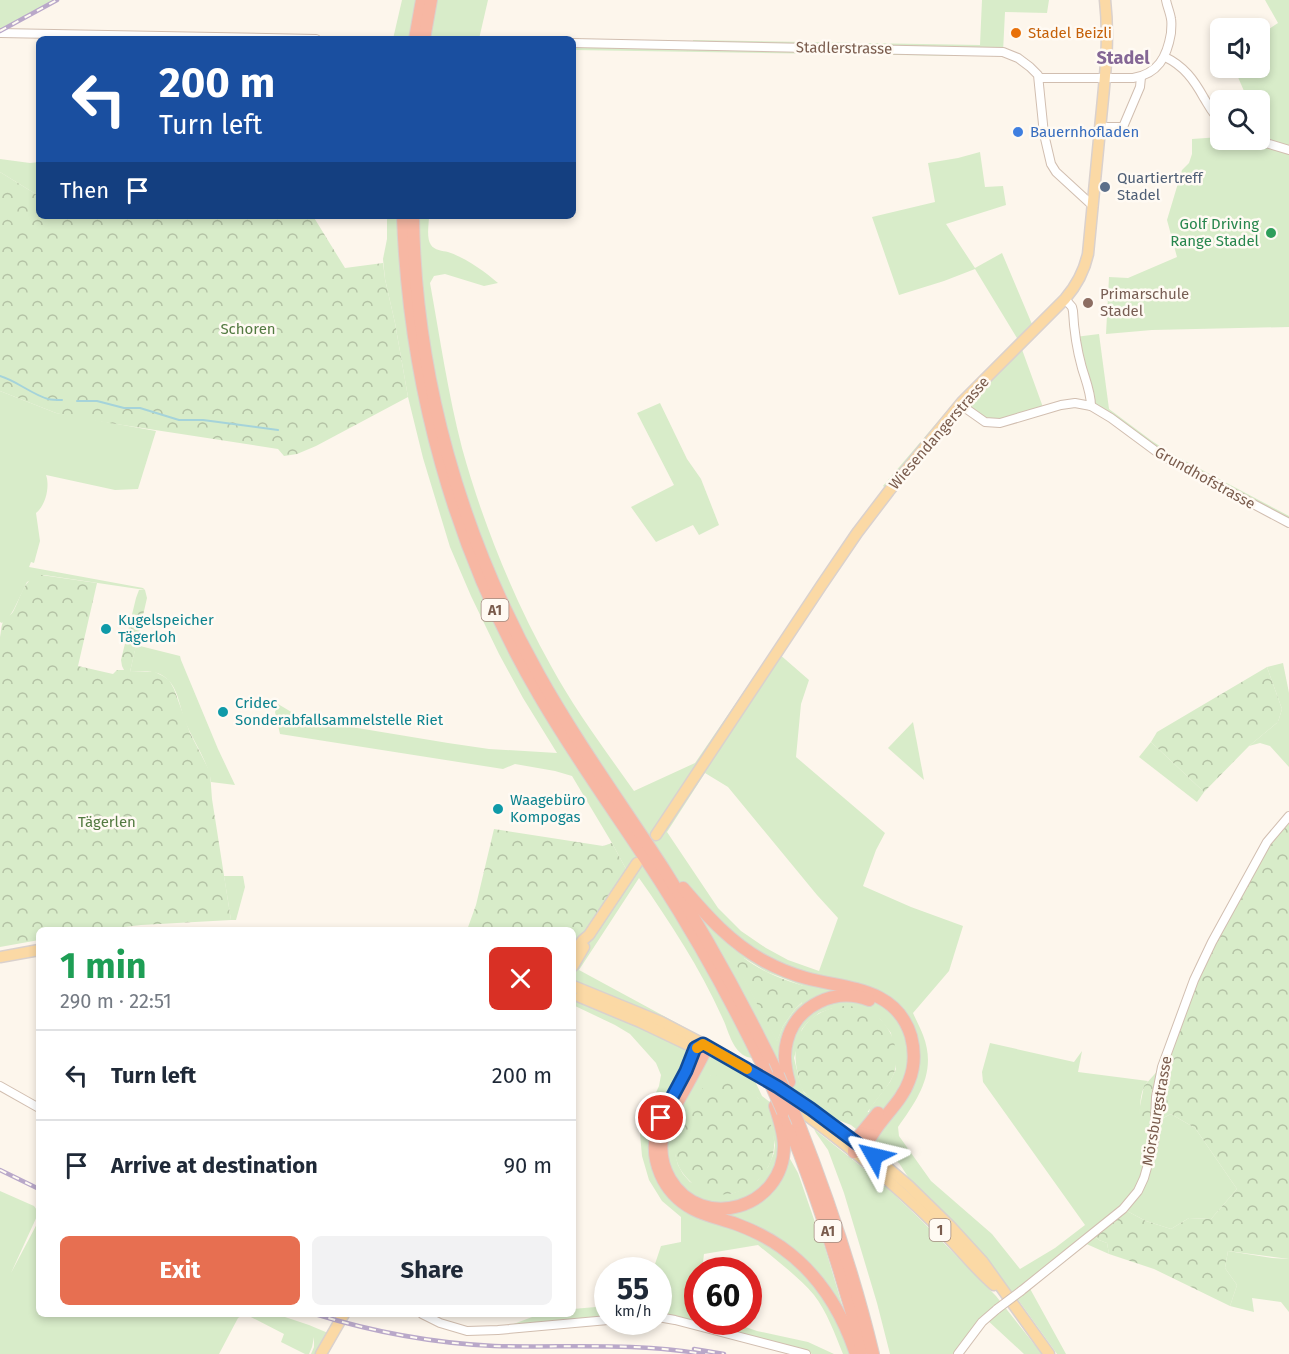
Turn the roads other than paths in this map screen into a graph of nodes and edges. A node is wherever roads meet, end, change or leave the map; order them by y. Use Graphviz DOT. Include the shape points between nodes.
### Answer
graph roads {
  1 [pos="422,0"];
  2 [pos="431,0"];
  3 [pos="1105,0"];
  4 [pos="1166,0"];
  5 [pos="422,31"];
  6 [pos="0,33"];
  7 [pos="158,36"];
  8 [pos="576,44"];
  9 [pos="1165,57"];
  10 [pos="1142,77"];
  11 [pos="1039,78"];
  12 [pos="1105,78"];
  13 [pos="1210,108"];
  14 [pos="1100,127"];
  15 [pos="1270,144"];
  16 [pos="1289,150"];
  17 [pos="1093,206"];
  18 [pos="403,219"];
  19 [pos="413,219"];
  20 [pos="1065,299"];
  21 [pos="962,402"];
  22 [pos="1091,406"];
  23 [pos="1289,523"];
  24 [pos="1289,816"];
  25 [pos="656,835"];
  26 [pos="653,852"];
  27 [pos="637,863"];
  28 [pos="589,935"];
  29 [pos="576,949"];
  30 [pos="36,951"];
  31 [pos="0,957"];
  32 [pos="576,961"];
  33 [pos="576,987"];
  34 [pos="576,995"];
  35 [pos="701,1048"];
  36 [pos="0,1086"];
  37 [pos="36,1106"];
  38 [pos="779,1109"];
  39 [pos="802,1125"];
  40 [pos="857,1147"];
  41 [pos="342,1317"];
  42 [pos="428,1317"];
  43 [pos="672,1320"];
  44 [pos="594,1321"];
  45 [pos="321,1354"];
  46 [pos="806,1354"];
  47 [pos="856,1354"];
  48 [pos="863,1354"];
  49 [pos="873,1354"];
  50 [pos="958,1354"];
  51 [pos="1049,1354"];
  1 -- 5 [label="highway"];
  2 -- 5 [label="highway"];
  3 -- 12 [label="main road, Wiesendangerstrasse"];
  4 -- 9 [label="street" via="1172,21"];
  6 -- 7 [label="street"];
  8 -- 11 [label="street, Stadlerstrasse" via="1003,52 1018,58"];
  9 -- 10 [label="street"];
  9 -- 13 [label="street" via="1177,63 1195,83"];
  10 -- 12 [label="street"];
  10 -- 14 [label="street" via="1123,127"];
  11 -- 12 [label="street"];
  11 -- 17 [label="street" via="1051,164"];
  12 -- 14 [label="main road, Wiesendangerstrasse"];
  14 -- 17 [label="main road, Wiesendangerstrasse"];
  15 -- 16 [label="street"];
  17 -- 20 [label="main road, Wiesendangerstrasse" via="1086,264"];
  18 -- 38 [label="highway, A1, bridge" via="409,301 427,409 451,498 482,582 540,696 717,975 763,1066"];
  19 -- 26 [label="highway, A1" via="419,303 431,384 476,542 512,625 551,698"];
  20 -- 21 [label="main road, Wiesendangerstrasse"];
  20 -- 22 [label="street" via="1072,311"];
  21 -- 22 [label="street" via="985,422 1000,423 1061,405"];
  21 -- 25 [label="main road, Wiesendangerstrasse" via="857,533"];
  22 -- 23 [label="street, Grundhofstrasse" via="1161,455"];
  24 -- 50 [label="street, Mörsburgstrasse, bridge" via="1267,842 1194,980 1162,1066 1154,1143 1138,1191 1123,1209 982,1322"];
  26 -- 39 [label="highway, A1, bridge" via="724,969"];
  26 -- 40 [label="highway" via="712,920 750,953 800,976 869,992 900,1015 913,1044 912,1074 903,1094"];
  27 -- 28 [label="main road"];
  28 -- 29 [label="main road"];
  28 -- 32 [label="main road"];
  30 -- 31 [label="main road"];
  33 -- 35 [label="main road, 1" via="661,1022"];
  34 -- 35 [label="main road, 1"];
  35 -- 38 [label="highway" via="663,1138 662,1158 667,1173 684,1194 697,1203 725,1209 748,1203 766,1191 783,1158"];
  35 -- 40 [label="main road, 1" via="778,1087"];
  35 -- 47 [label="highway" via="657,1129 655,1155 662,1178 689,1206 758,1234 795,1258 828,1295"];
  36 -- 37 [label="street"];
  38 -- 48 [label="highway, A1" via="811,1181"];
  39 -- 40 [label="highway" via="785,1062 787,1041 795,1022 808,1008 825,999 847,995 876,1003 897,1023 907,1053 906,1069 897,1090"];
  39 -- 49 [label="highway, A1" via="846,1254"];
  40 -- 51 [label="main road, 1" via="1006,1295"];
  41 -- 45 [label="main road"];
  42 -- 44 [label="street" via="467,1331"];
  43 -- 46 [label="street"];
}
